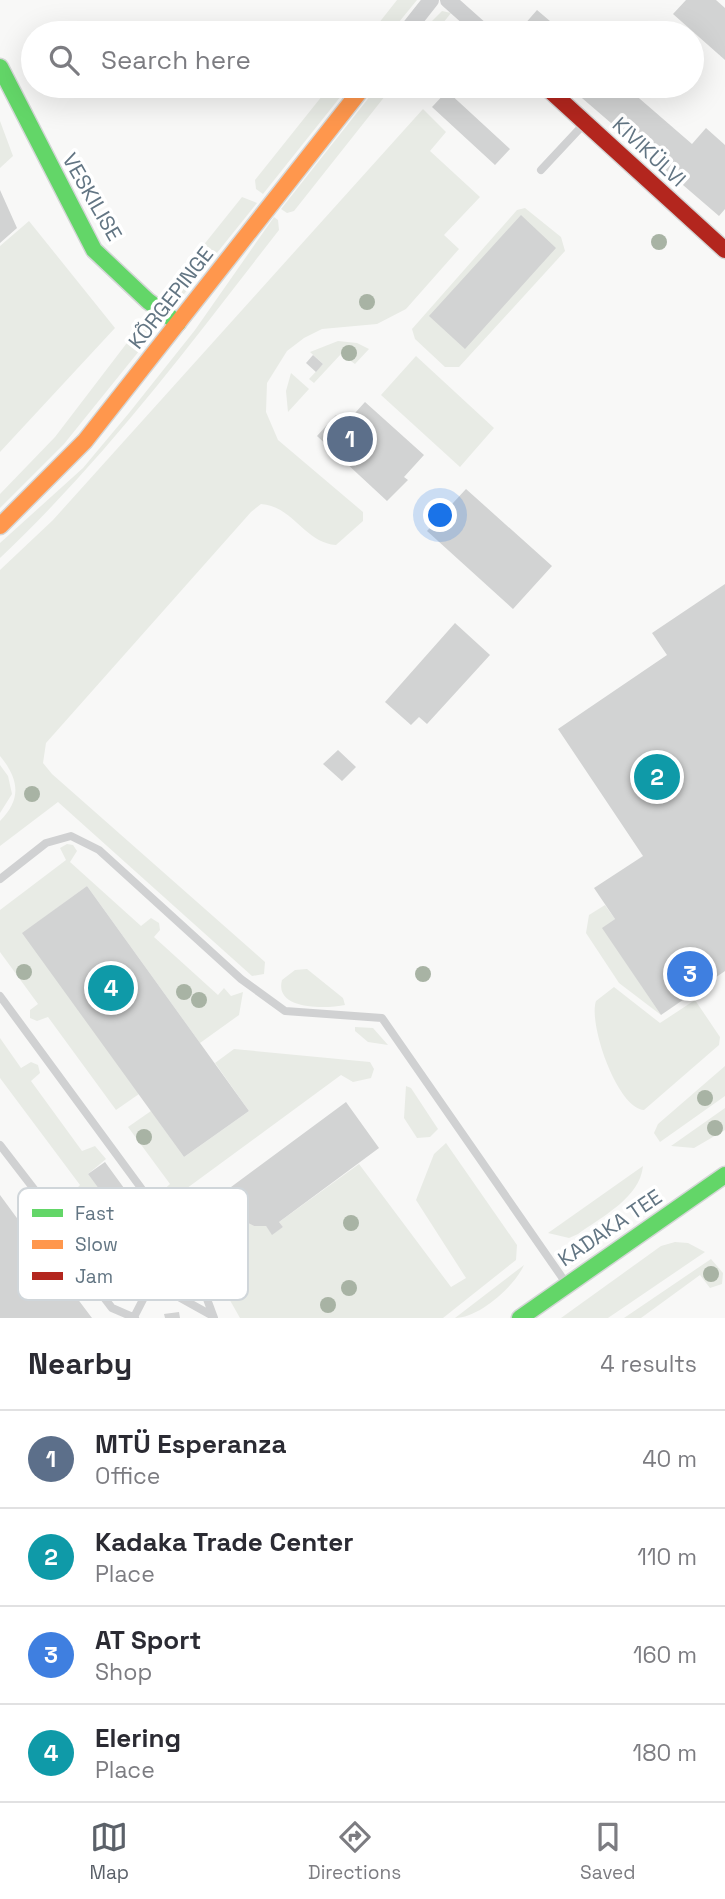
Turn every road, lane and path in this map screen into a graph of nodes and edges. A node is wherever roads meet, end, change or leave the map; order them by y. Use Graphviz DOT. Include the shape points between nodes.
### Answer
graph roads {
  1 [pos="431,0"];
  2 [pos="448,0"];
  3 [pos="414,21"];
  4 [pos="472,21"];
  5 [pos="0,67"];
  6 [pos="355,98"];
  7 [pos="559,98"];
  8 [pos="586,122"];
  9 [pos="541,170"];
  10 [pos="725,250"];
  11 [pos="178,323"];
  12 [pos="0,526"];
  13 [pos="0,879"];
  14 [pos="0,996"];
  15 [pos="0,1144"];
  16 [pos="725,1175"];
  17 [pos="34,1188"];
  18 [pos="141,1188"];
  19 [pos="566,1283"];
  20 [pos="106,1300"];
  21 [pos="143,1300"];
  22 [pos="182,1300"];
  23 [pos="213,1316"];
  24 [pos="135,1317"];
  25 [pos="520,1318"];
  1 -- 3 [label="street"];
  2 -- 4 [label="street"];
  5 -- 11 [label="street, VESKILISE" via="94,250"];
  6 -- 11 [label="street, KÕRGEPINGE"];
  7 -- 8 [label="street, KIVIKÜLVI"];
  8 -- 9 [label="lane"];
  8 -- 10 [label="street, KIVIKÜLVI"];
  11 -- 12 [label="street, KÕRGEPINGE" via="85,441"];
  13 -- 19 [label="lane" via="47,844 71,836 99,850 241,979 285,1012 382,1018"];
  14 -- 18 [label="lane"];
  15 -- 17 [label="lane"];
  16 -- 19 [label="street, KADAKA TEE"];
  19 -- 25 [label="street, KADAKA TEE"];
  20 -- 24 [label="lane" via="112,1308"];
  21 -- 24 [label="lane"];
  22 -- 23 [label="lane"];
}
